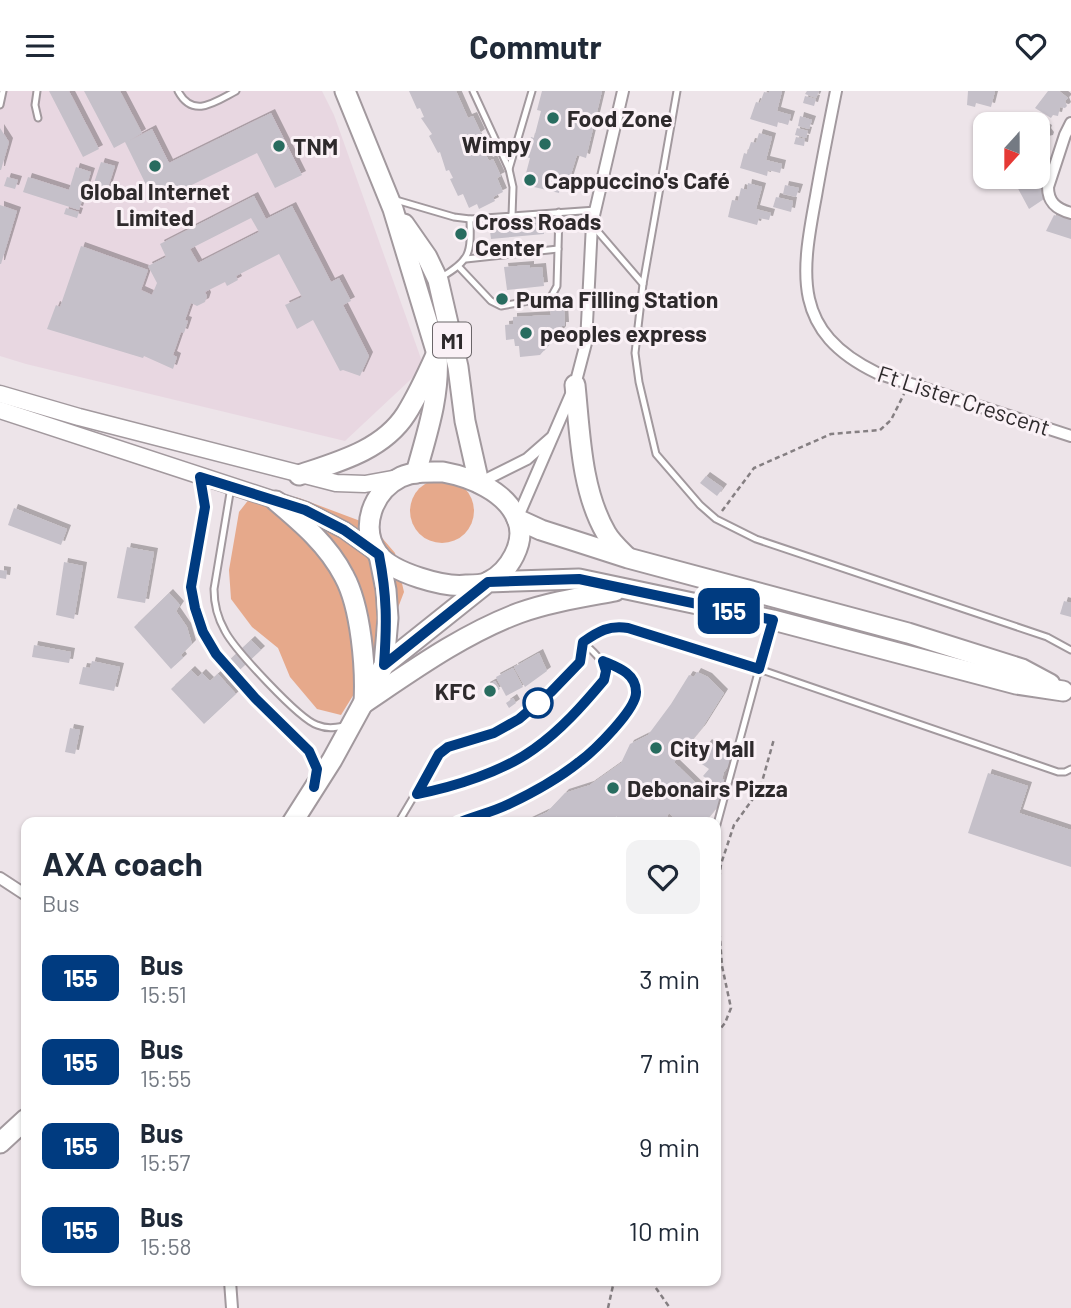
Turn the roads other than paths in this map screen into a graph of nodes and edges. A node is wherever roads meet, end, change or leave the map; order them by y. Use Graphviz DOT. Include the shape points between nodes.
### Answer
graph roads {
  1 [pos="3,91"];
  2 [pos="37,91"];
  3 [pos="178,91"];
  4 [pos="236,91"];
  5 [pos="345,91"];
  6 [pos="472,91"];
  7 [pos="532,91"];
  8 [pos="623,91"];
  9 [pos="677,91"];
  10 [pos="836,91"];
  11 [pos="0,105"];
  12 [pos="38,118"];
  13 [pos="1071,123"];
  14 [pos="509,169"];
  15 [pos="391,203"];
  16 [pos="596,210"];
  17 [pos="559,212"];
  18 [pos="1071,213"];
  19 [pos="512,216"];
  20 [pos="470,219"];
  21 [pos="592,224"];
  22 [pos="558,249"];
  23 [pos="466,259"];
  24 [pos="459,267"];
  25 [pos="438,280"];
  26 [pos="643,285"];
  27 [pos="437,354"];
  28 [pos="575,385"];
  29 [pos="0,394"];
  30 [pos="0,410"];
  31 [pos="555,434"];
  32 [pos="1071,436"];
  33 [pos="299,475"];
  34 [pos="408,475"];
  35 [pos="200,477"];
  36 [pos="479,484"];
  37 [pos="231,487"];
  38 [pos="276,501"];
  39 [pos="517,519"];
  40 [pos="379,555"];
  41 [pos="628,558"];
  42 [pos="488,582"];
  43 [pos="626,589"];
  44 [pos="773,620"];
  45 [pos="583,642"];
  46 [pos="1071,650"];
  47 [pos="603,661"];
  48 [pos="384,665"];
  49 [pos="759,669"];
  50 [pos="1067,692"];
  51 [pos="359,712"];
  52 [pos="1071,769"];
  53 [pos="314,787"];
  54 [pos="417,794"];
  55 [pos="296,817"];
  56 [pos="402,817"];
  57 [pos="474,817"];
  58 [pos="719,817"];
  59 [pos="0,878"];
  60 [pos="21,892"];
  61 [pos="21,1124"];
  62 [pos="0,1143"];
  63 [pos="230,1286"];
  64 [pos="232,1308"];
  1 -- 11 [label="lane"];
  2 -- 12 [label="lane"];
  3 -- 4 [label="lane" via="195,107"];
  5 -- 15 [label="highway, M1"];
  6 -- 14 [label="lane"];
  7 -- 14 [label="lane"];
  8 -- 16 [label="street"];
  9 -- 26 [label="lane"];
  10 -- 32 [label="street, Ft Lister Crescent" via="806,251 807,296 828,338 865,367"];
  13 -- 18 [label="street" via="1048,187 1052,204"];
  14 -- 19 [label="lane"];
  15 -- 20 [label="lane"];
  15 -- 25 [label="highway, M1"];
  15 -- 27 [label="highway, M1"];
  16 -- 17 [label="lane"];
  16 -- 21 [label="street"];
  17 -- 19 [label="lane"];
  17 -- 22 [label="lane"];
  19 -- 20 [label="lane"];
  20 -- 23 [label="lane" via="471,249"];
  21 -- 26 [label="lane"];
  21 -- 28 [label="street" via="586,343"];
  22 -- 23 [label="lane"];
  22 -- 24 [label="lane" via="557,286 551,297 501,306"];
  23 -- 24 [label="lane"];
  24 -- 25 [label="lane"];
  25 -- 36 [label="highway, M1"];
  26 -- 46 [label="lane" via="635,353 656,454 716,519 757,539 1047,637"];
  27 -- 33 [label="highway" via="405,416 382,440 358,454"];
  27 -- 34 [label="highway, M1" via="435,406"];
  28 -- 31 [label="street"];
  28 -- 41 [label="highway" via="595,509 607,534"];
  29 -- 33 [label="main road"];
  30 -- 35 [label="main road"];
  31 -- 36 [label="street" via="527,460"];
  31 -- 39 [label="street"];
  33 -- 34 [label="main road" via="336,483"];
  34 -- 36 [label="highway" via="443,472"];
  34 -- 40 [label="highway" via="381,494 371,509 370,534"];
  35 -- 37 [label="main road"];
  35 -- 53 [label="lane" via="205,507 191,587 203,632 247,690 309,751 317,769"];
  36 -- 39 [label="highway" via="505,502"];
  37 -- 38 [label="main road"];
  37 -- 51 [label="lane" via="214,589 214,605 226,633 243,656 314,725 343,726"];
  38 -- 40 [label="main road" via="327,520"];
  38 -- 51 [label="highway" via="310,530 345,578 362,651"];
  39 -- 41 [label="highway"];
  39 -- 42 [label="highway" via="516,551 506,568"];
  40 -- 42 [label="highway" via="413,576 438,583"];
  40 -- 48 [label="highway" via="388,618"];
  41 -- 50 [label="highway" via="908,633 1022,669"];
  42 -- 43 [label="highway" via="579,579"];
  42 -- 48 [label="highway"];
  43 -- 44 [label="highway"];
  43 -- 51 [label="highway" via="562,601 496,623 433,657"];
  44 -- 49 [label="lane"];
  44 -- 50 [label="highway" via="1016,684"];
  45 -- 47 [label="lane"];
  45 -- 49 [label="lane" via="616,626"];
  45 -- 54 [label="lane" via="580,662 551,692 494,733 448,747 439,754"];
  47 -- 54 [label="lane" via="604,680 533,750 473,778"];
  47 -- 57 [label="lane" via="626,671 635,684 637,693 624,718 579,763 508,804"];
  48 -- 51 [label="highway"];
  49 -- 52 [label="lane" via="1058,772"];
  49 -- 58 [label="lane"];
  51 -- 53 [label="highway"];
  53 -- 55 [label="highway"];
  54 -- 56 [label="lane"];
  59 -- 60 [label="street"];
  61 -- 62 [label="highway"];
  63 -- 64 [label="street"];
}
